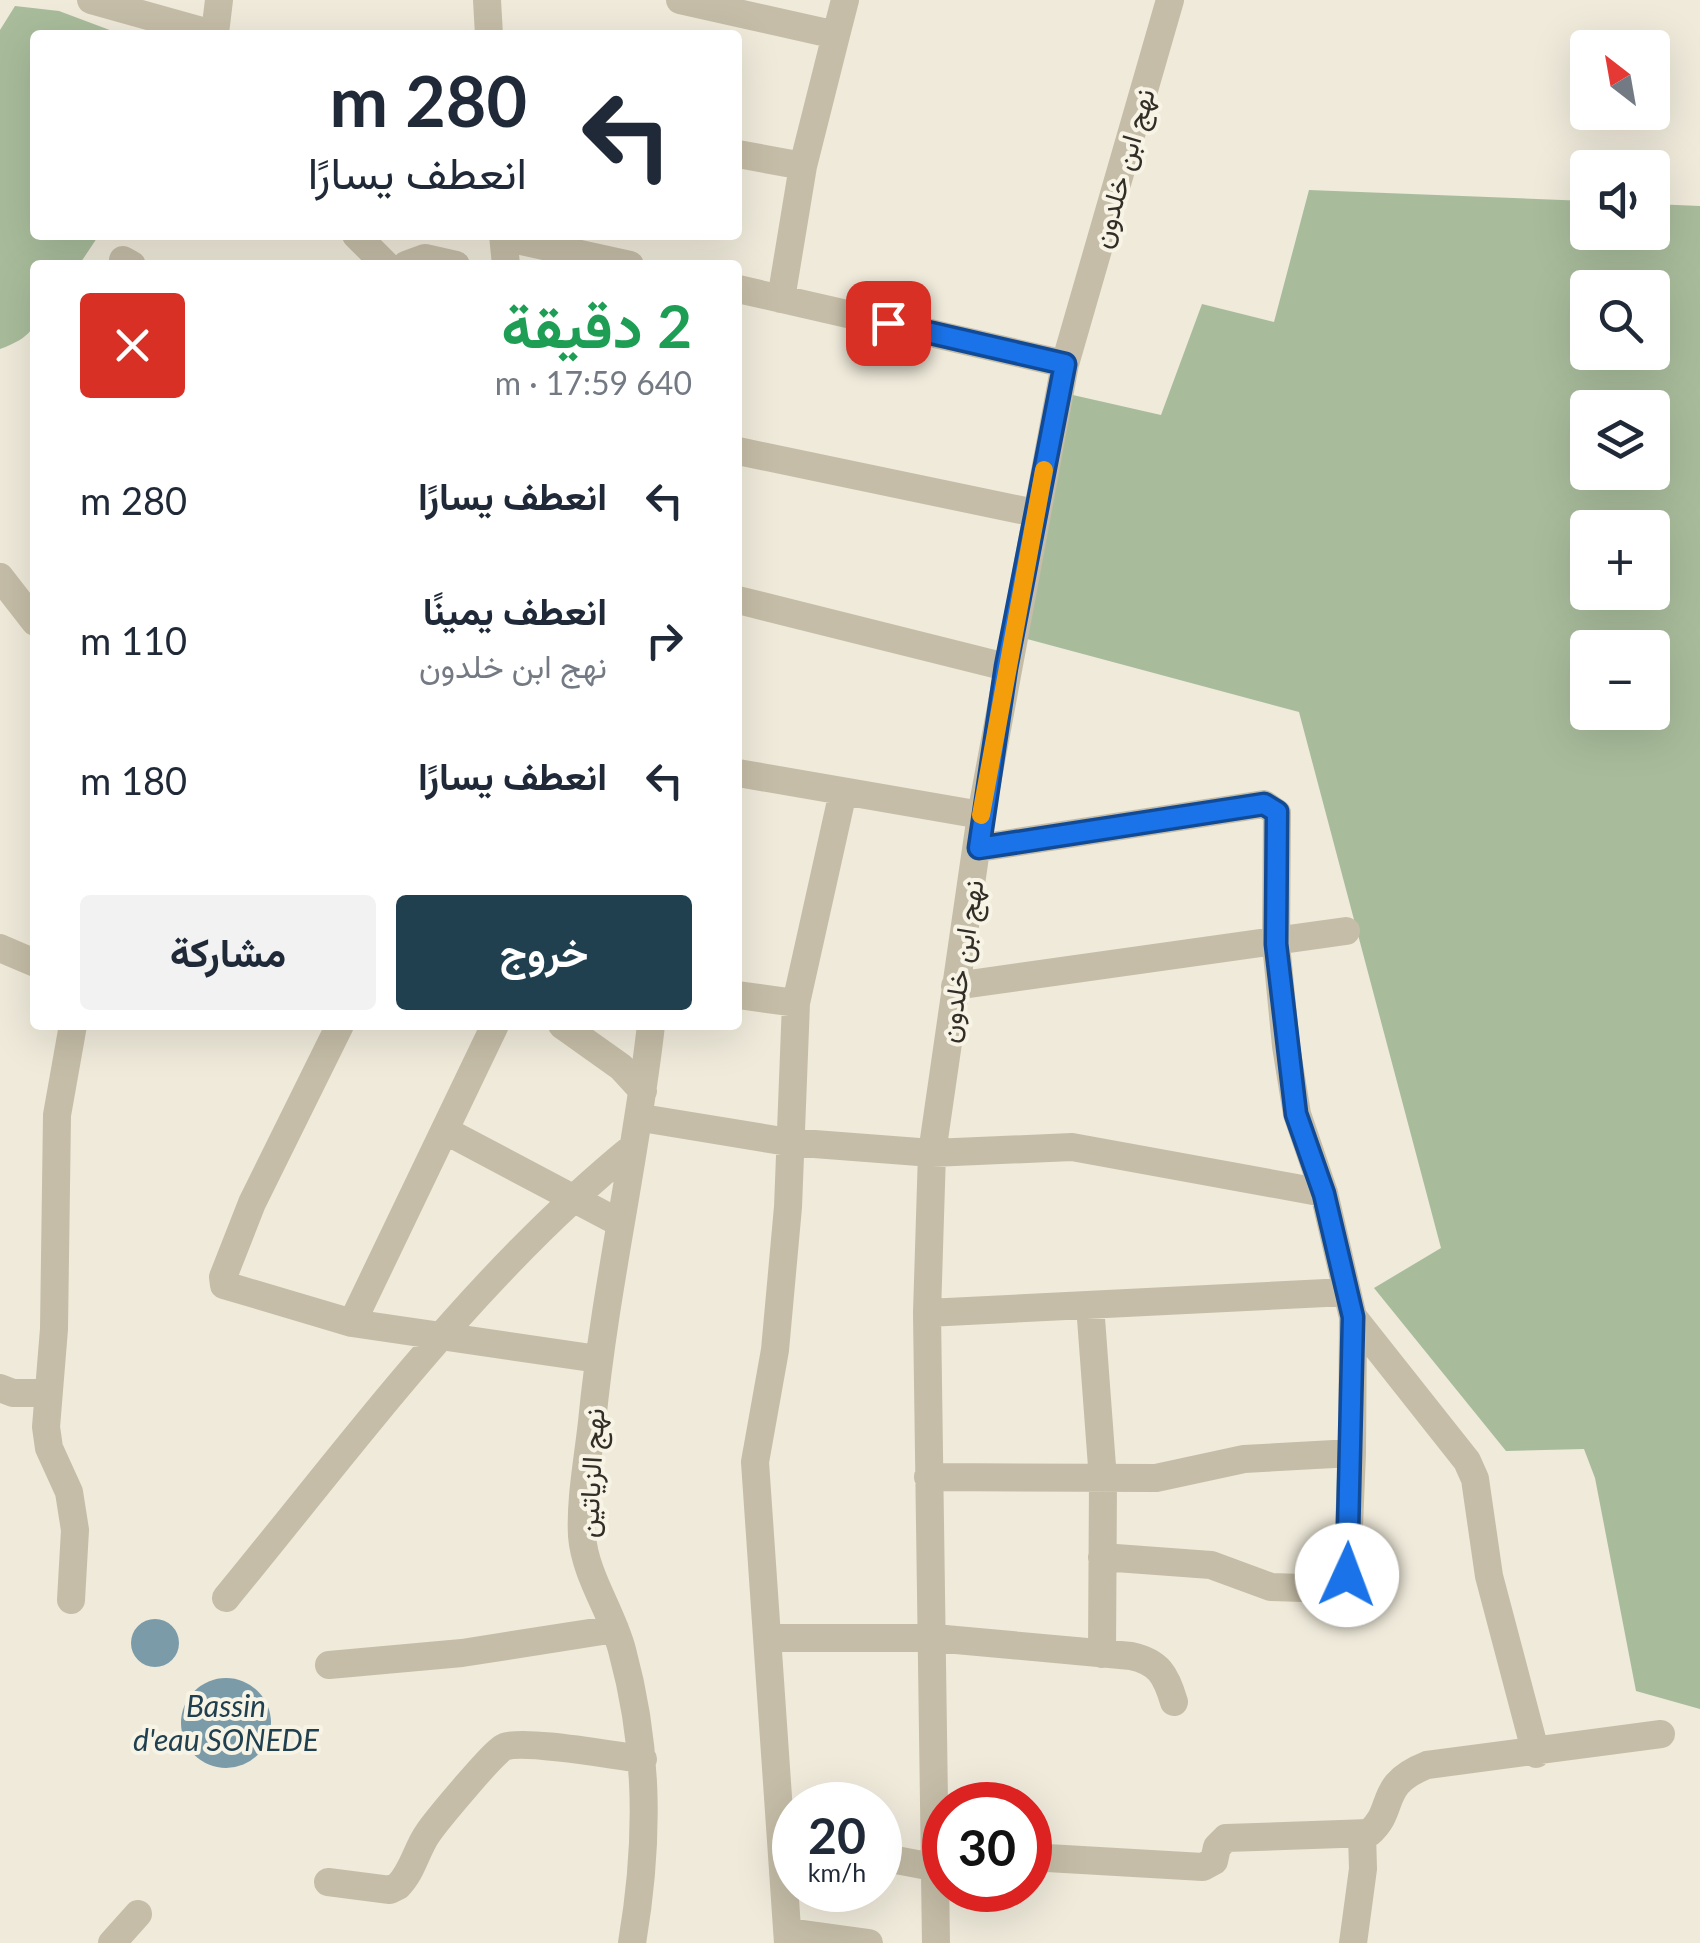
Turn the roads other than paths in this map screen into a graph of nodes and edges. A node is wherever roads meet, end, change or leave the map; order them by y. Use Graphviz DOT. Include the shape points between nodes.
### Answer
graph roads {
  1 [pos="91,0"];
  2 [pos="218,0"];
  3 [pos="487,0"];
  4 [pos="680,0"];
  5 [pos="845,0"];
  6 [pos="1170,0"];
  7 [pos="723,4"];
  8 [pos="201,30"];
  9 [pos="216,30"];
  10 [pos="489,30"];
  11 [pos="836,35"];
  12 [pos="742,155"];
  13 [pos="803,166"];
  14 [pos="361,240"];
  15 [pos="504,246"];
  16 [pos="381,260"];
  17 [pos="597,260"];
  18 [pos="742,290"];
  19 [pos="781,298"];
  20 [pos="1065,364"];
  21 [pos="742,452"];
  22 [pos="1035,513"];
  23 [pos="742,601"];
  24 [pos="1006,667"];
  25 [pos="742,774"];
  26 [pos="843,792"];
  27 [pos="981,815"];
  28 [pos="979,848"];
  29 [pos="1346,931"];
  30 [pos="1276,944"];
  31 [pos="0,948"];
  32 [pos="30,961"];
  33 [pos="955,986"];
  34 [pos="742,995"];
  35 [pos="796,1003"];
  36 [pos="72,1030"];
  37 [pos="338,1030"];
  38 [pos="493,1030"];
  39 [pos="569,1030"];
  40 [pos="650,1030"];
  41 [pos="643,1105"];
  42 [pos="446,1130"];
  43 [pos="788,1142"];
  44 [pos="632,1146"];
  45 [pos="932,1152"];
  46 [pos="1324,1194"];
  47 [pos="571,1197"];
  48 [pos="618,1222"];
  49 [pos="1350,1304"];
  50 [pos="1090,1305"];
  51 [pos="927,1313"];
  52 [pos="352,1324"];
  53 [pos="442,1338"];
  54 [pos="598,1359"];
  55 [pos="0,1388"];
  56 [pos="48,1394"];
  57 [pos="1352,1454"];
  58 [pos="928,1477"];
  59 [pos="1103,1480"];
  60 [pos="1102,1557"];
  61 [pos="226,1598"];
  62 [pos="71,1600"];
  63 [pos="615,1629"];
  64 [pos="768,1638"];
  65 [pos="934,1638"];
  66 [pos="1102,1654"];
  67 [pos="328,1664"];
  68 [pos="1174,1702"];
  69 [pos="1661,1734"];
  70 [pos="1536,1754"];
  71 [pos="643,1759"];
  72 [pos="782,1782"];
  73 [pos="937,1782"];
  74 [pos="1362,1834"];
  75 [pos="1052,1859"];
  76 [pos="328,1882"];
  77 [pos="934,1912"];
  78 [pos="138,1914"];
  79 [pos="788,1937"];
  80 [pos="112,1943"];
  81 [pos="632,1943"];
  82 [pos="869,1943"];
  83 [pos="936,1943"];
  84 [pos="1353,1943"];
  1 -- 8 [label="street"];
  2 -- 9 [label="street"];
  3 -- 10 [label="street"];
  4 -- 7 [label="street"];
  5 -- 11 [label="street"];
  6 -- 20 [label="street, نهج ابن خلدون"];
  7 -- 11 [label="street"];
  11 -- 13 [label="street"];
  12 -- 13 [label="street"];
  13 -- 19 [label="street"];
  14 -- 16 [label="street"];
  15 -- 17 [label="street"];
  18 -- 19 [label="street"];
  19 -- 20 [label="street"];
  20 -- 22 [label="street, نهج ابن خلدون"];
  21 -- 22 [label="street"];
  22 -- 24 [label="street, نهج ابن خلدون"];
  23 -- 24 [label="street"];
  24 -- 27 [label="street, نهج ابن خلدون"];
  25 -- 26 [label="street"];
  26 -- 27 [label="street"];
  26 -- 35 [label="street"];
  27 -- 28 [label="street, نهج ابن خلدون"];
  28 -- 30 [label="street" via="1264,804 1279,820"];
  28 -- 33 [label="street, نهج ابن خلدون"];
  29 -- 30 [label="street"];
  30 -- 33 [label="street"];
  30 -- 46 [label="street" via="1296,1114"];
  31 -- 32 [label="street"];
  33 -- 45 [label="street, نهج ابن خلدون"];
  34 -- 35 [label="street"];
  35 -- 43 [label="street"];
  36 -- 56 [label="street" via="57,1115"];
  37 -- 52 [label="street" via="252,1203 222,1281 227,1288"];
  38 -- 42 [label="street"];
  39 -- 41 [label="street" via="621,1067"];
  40 -- 41 [label="street, نهج الزياتين"];
  41 -- 43 [label="street"];
  41 -- 44 [label="street, نهج الزياتين"];
  42 -- 47 [label="street"];
  42 -- 52 [label="street"];
  43 -- 45 [label="street"];
  43 -- 64 [label="street" via="775,1350 755,1462"];
  44 -- 47 [label="street"];
  44 -- 48 [label="street, نهج الزياتين"];
  45 -- 46 [label="street" via="1072,1147"];
  45 -- 51 [label="street, نهج ابن خلدون"];
  46 -- 49 [label="street"];
  47 -- 48 [label="street"];
  47 -- 53 [label="street"];
  48 -- 54 [label="street, نهج الزياتين"];
  49 -- 50 [label="street"];
  49 -- 57 [label="street"];
  49 -- 70 [label="street" via="1468,1461"];
  50 -- 51 [label="street"];
  50 -- 59 [label="street"];
  51 -- 58 [label="street, نهج ابن خلدون"];
  52 -- 53 [label="street"];
  53 -- 54 [label="street"];
  53 -- 61 [label="street"];
  54 -- 63 [label="street, نهج الزياتين" via="582,1538"];
  55 -- 56 [label="street"];
  56 -- 62 [label="street" via="50,1448 76,1530"];
  57 -- 59 [label="street" via="1244,1459 1156,1478"];
  57 -- 60 [label="street" via="1347,1575 1337,1589 1271,1588 1211,1565"];
  58 -- 59 [label="street"];
  58 -- 65 [label="street, نهج ابن خلدون"];
  59 -- 60 [label="street"];
  60 -- 66 [label="street"];
  63 -- 67 [label="street" via="462,1653"];
  63 -- 71 [label="street, نهج الزياتين"];
  64 -- 65 [label="street"];
  64 -- 72 [label="street"];
  65 -- 66 [label="street"];
  65 -- 73 [label="street, نهج ابن خلدون"];
  66 -- 68 [label="street" via="1155,1664"];
  69 -- 70 [label="street"];
  70 -- 74 [label="street" via="1412,1771 1389,1791 1374,1829"];
  71 -- 76 [label="street" via="503,1747 428,1833 398,1886"];
  71 -- 81 [label="street, نهج الزياتين" via="646,1841"];
  74 -- 75 [label="street" via="1226,1838 1210,1866 1186,1868"];
  74 -- 84 [label="street"];
  77 -- 83 [label="street, نهج ابن خلدون"];
  78 -- 80 [label="street"];
  79 -- 82 [label="street"];
}
